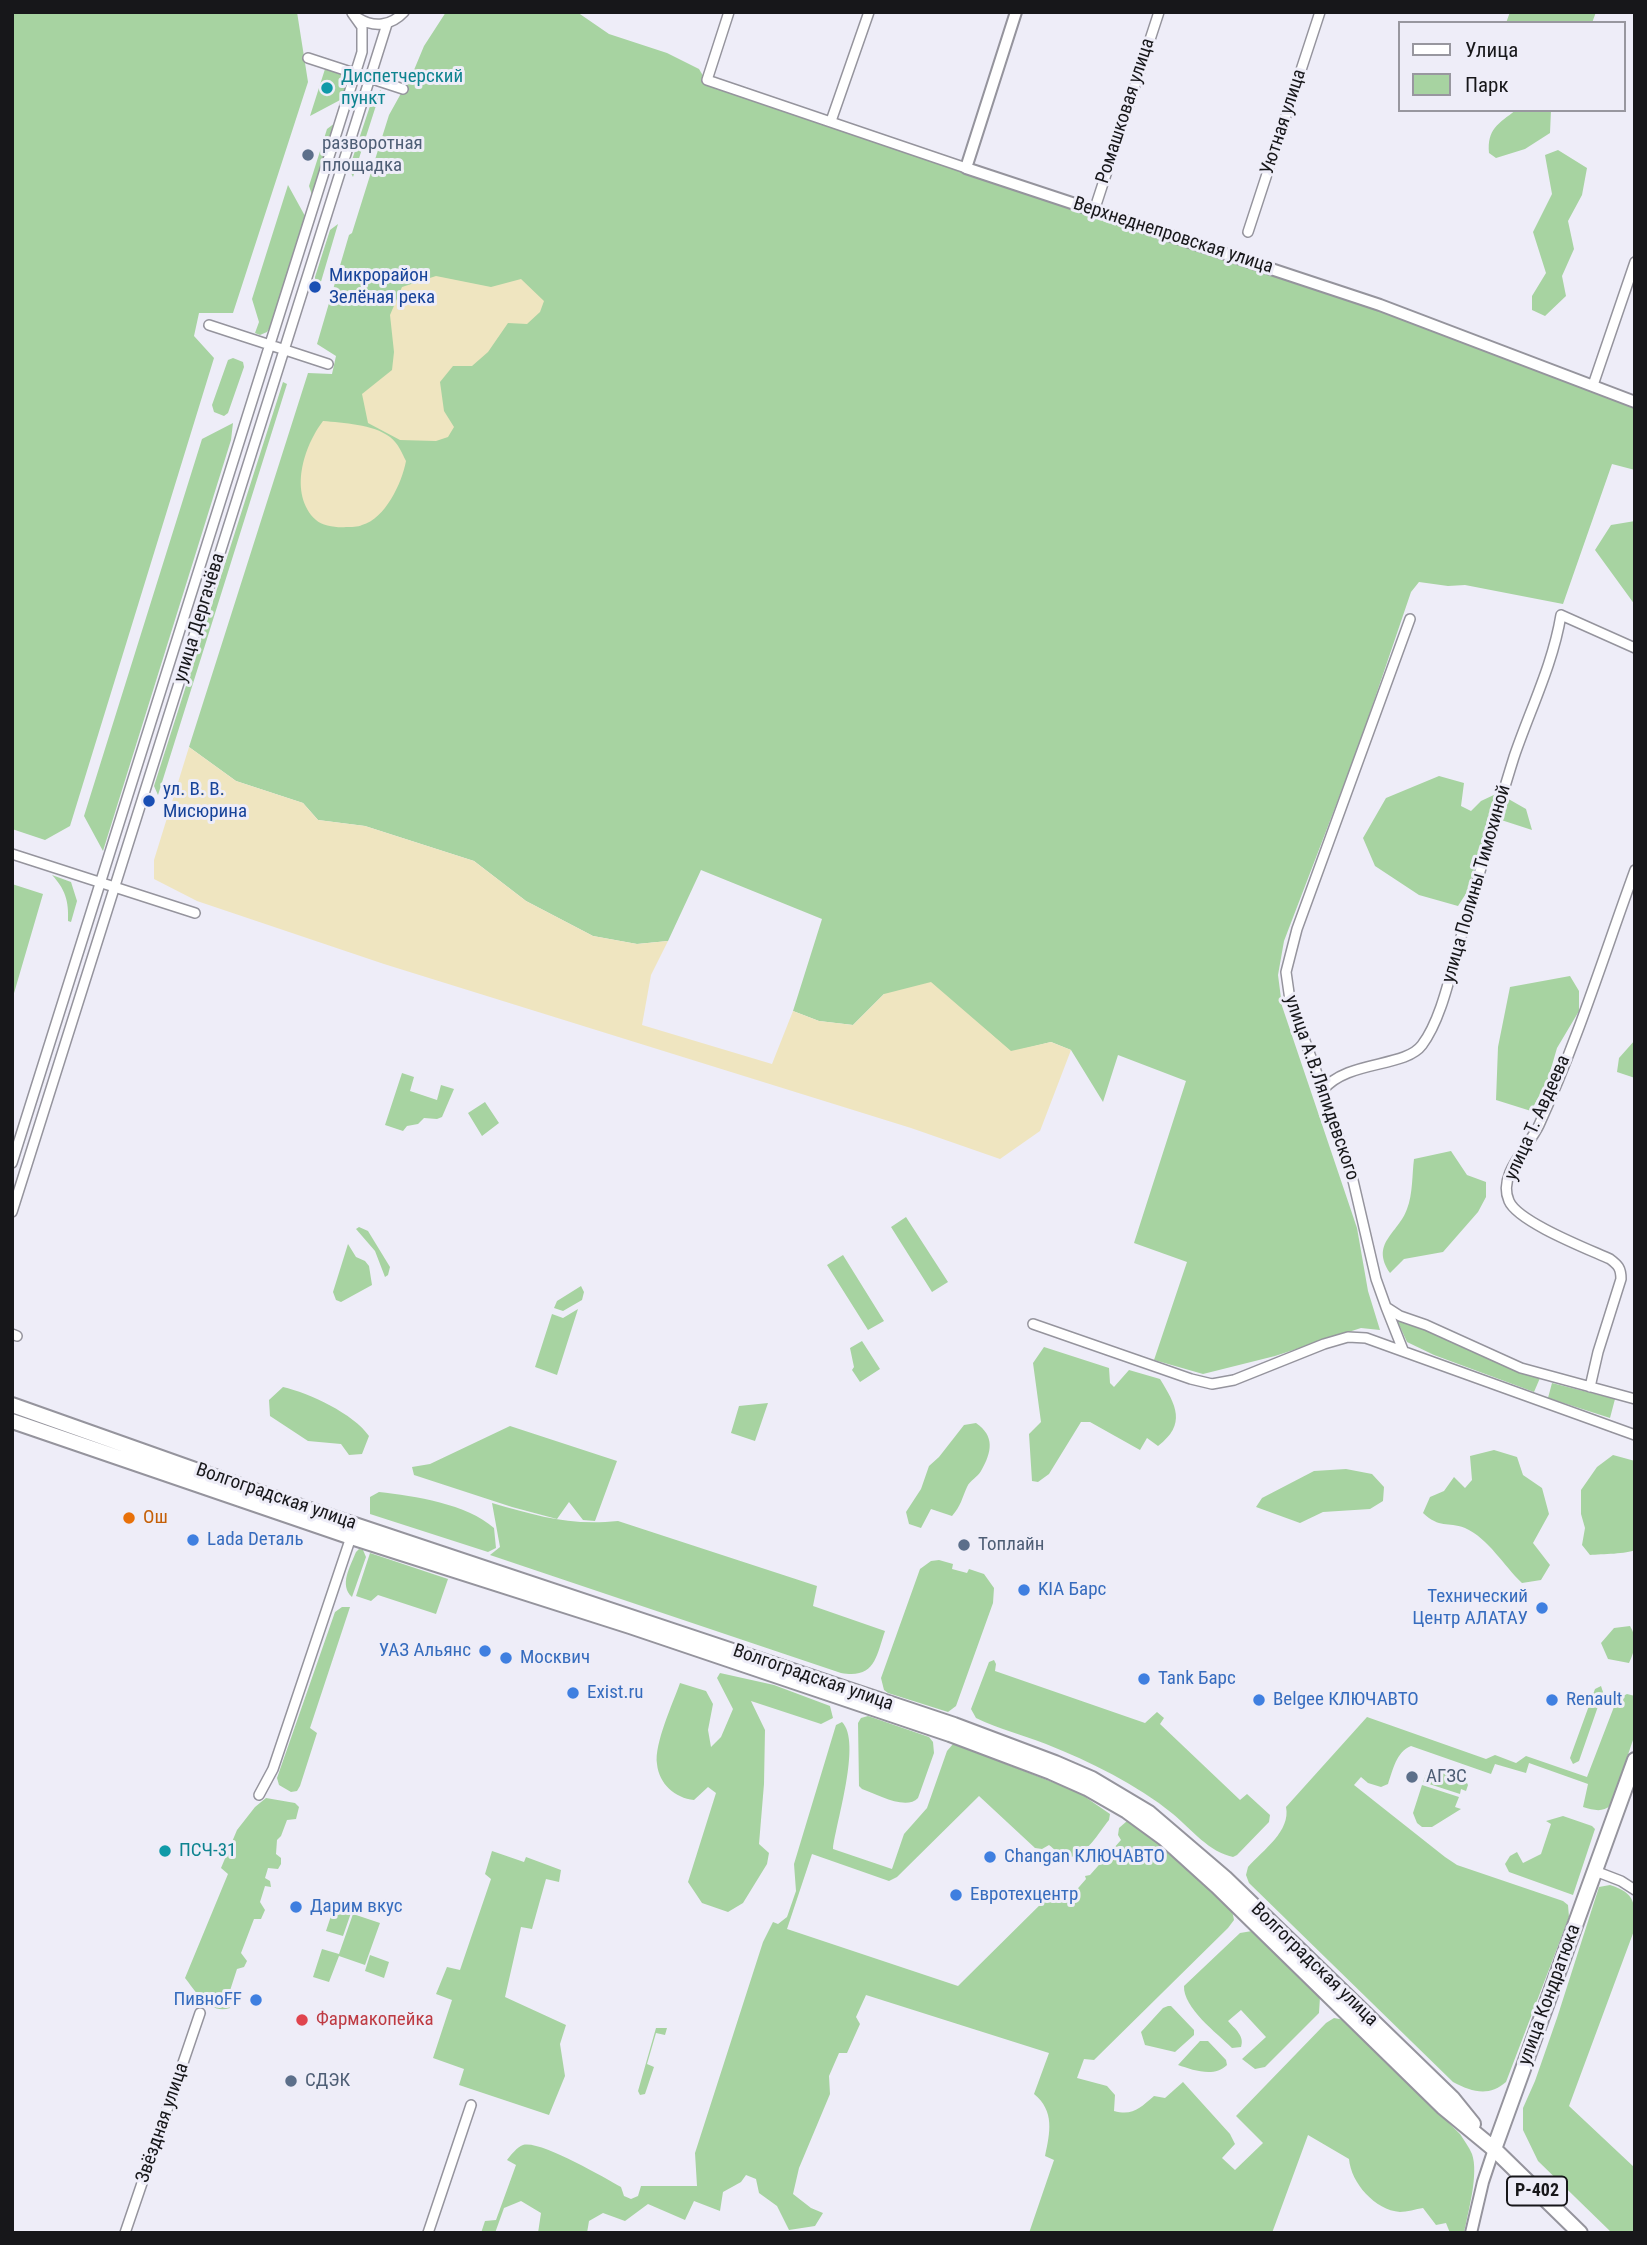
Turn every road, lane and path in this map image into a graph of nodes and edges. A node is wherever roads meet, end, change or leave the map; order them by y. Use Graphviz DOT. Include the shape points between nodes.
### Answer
graph roads {
  1 [pos="404,12"];
  2 [pos="729,12"];
  3 [pos="869,12"];
  4 [pos="1016,12"];
  5 [pos="1159,12"];
  6 [pos="1320,12"];
  7 [pos="352,13"];
  8 [pos="387,24"];
  9 [pos="308,58"];
  10 [pos="355,74"];
  11 [pos="370,78"];
  12 [pos="403,89"];
  13 [pos="831,121"];
  14 [pos="966,168"];
  15 [pos="1094,211"];
  16 [pos="1248,232"];
  17 [pos="1635,262"];
  18 [pos="209,325"];
  19 [pos="277,347"];
  20 [pos="328,364"];
  21 [pos="1592,385"];
  22 [pos="1635,402"];
  23 [pos="1410,620"];
  24 [pos="1635,648"];
  25 [pos="12,854"];
  26 [pos="1635,870"];
  27 [pos="101,881"];
  28 [pos="116,886"];
  29 [pos="195,913"];
  30 [pos="1323,1090"];
  31 [pos="12,1163"];
  32 [pos="12,1212"];
  33 [pos="1386,1307"];
  34 [pos="1033,1324"];
  35 [pos="1403,1350"];
  36 [pos="1590,1387"];
  37 [pos="1635,1399"];
  38 [pos="13,1405"];
  39 [pos="12,1421"];
  40 [pos="1635,1435"];
  41 [pos="351,1537"];
  42 [pos="513,1583"];
  43 [pos="1635,1760"];
  44 [pos="259,1795"];
  45 [pos="1595,1871"];
  46 [pos="1635,1890"];
  47 [pos="200,2013"];
  48 [pos="471,2105"];
  49 [pos="1494,2149"];
  50 [pos="125,2233"];
  51 [pos="428,2233"];
  52 [pos="1471,2233"];
  53 [pos="1580,2233"];
  1 -- 8 [label="street"];
  2 -- 13 [label="street, Верхнеднепровская улица" via="707,80"];
  3 -- 13 [label="street"];
  4 -- 14 [label="street"];
  5 -- 15 [label="street, Ромашковая улица"];
  6 -- 16 [label="street, Уютная улица"];
  7 -- 8 [label="street" via="367,23"];
  7 -- 10 [label="street, улица Дергачёва" via="364,34"];
  8 -- 11 [label="street, улица Дергачёва"];
  9 -- 10 [label="street"];
  10 -- 11 [label="street"];
  10 -- 19 [label="street, улица Дергачёва"];
  11 -- 12 [label="street"];
  11 -- 19 [label="street, улица Дергачёва"];
  13 -- 14 [label="street, Верхнеднепровская улица"];
  14 -- 15 [label="street, Верхнеднепровская улица"];
  15 -- 21 [label="street, Верхнеднепровская улица" via="1332,288"];
  17 -- 21 [label="street"];
  18 -- 19 [label="street"];
  19 -- 20 [label="street"];
  19 -- 27 [label="street, улица Дергачёва"];
  19 -- 28 [label="street, улица Дергачёва"];
  21 -- 22 [label="street, Верхнеднепровская улица"];
  23 -- 30 [label="street, улица А.В.Ляпидевского" via="1289,957 1290,1000"];
  24 -- 30 [label="street, улица Полины Тимохиной" via="1560,615 1442,1002 1424,1043 1416,1053 1345,1074"];
  25 -- 27 [label="street"];
  26 -- 36 [label="street, улица Т. Авдеева" via="1540,1124 1514,1165 1507,1187 1509,1201 1518,1212 1610,1259 1621,1271"];
  27 -- 28 [label="street"];
  27 -- 31 [label="street, улица Дергачёва"];
  28 -- 29 [label="street"];
  28 -- 32 [label="street, улица Дергачёва"];
  30 -- 33 [label="street, улица А.В.Ляпидевского" via="1352,1176"];
  33 -- 35 [label="street, улица А.В.Ляпидевского"];
  33 -- 36 [label="street" via="1521,1368"];
  34 -- 35 [label="street" via="1212,1384 1348,1337"];
  35 -- 40 [label="street"];
  36 -- 37 [label="street"];
  38 -- 42 [label="main road, Волгоградская улица"];
  39 -- 41 [label="main road, Волгоградская улица"];
  41 -- 42 [label="main road, Волгоградская улица"];
  41 -- 44 [label="street" via="273,1769"];
  42 -- 49 [label="main road, Волгоградская улица" via="967,1730 1055,1762 1136,1804 1225,1878 1452,2098"];
  43 -- 45 [label="main road, улица Кондратюка"];
  45 -- 46 [label="street"];
  45 -- 49 [label="main road, улица Кондратюка"];
  47 -- 50 [label="street, Звёздная улица"];
  48 -- 51 [label="street"];
  49 -- 52 [label="street, улица Кондратюка"];
  49 -- 53 [label="main road, Волгоградская улица / Р-402"];
}
